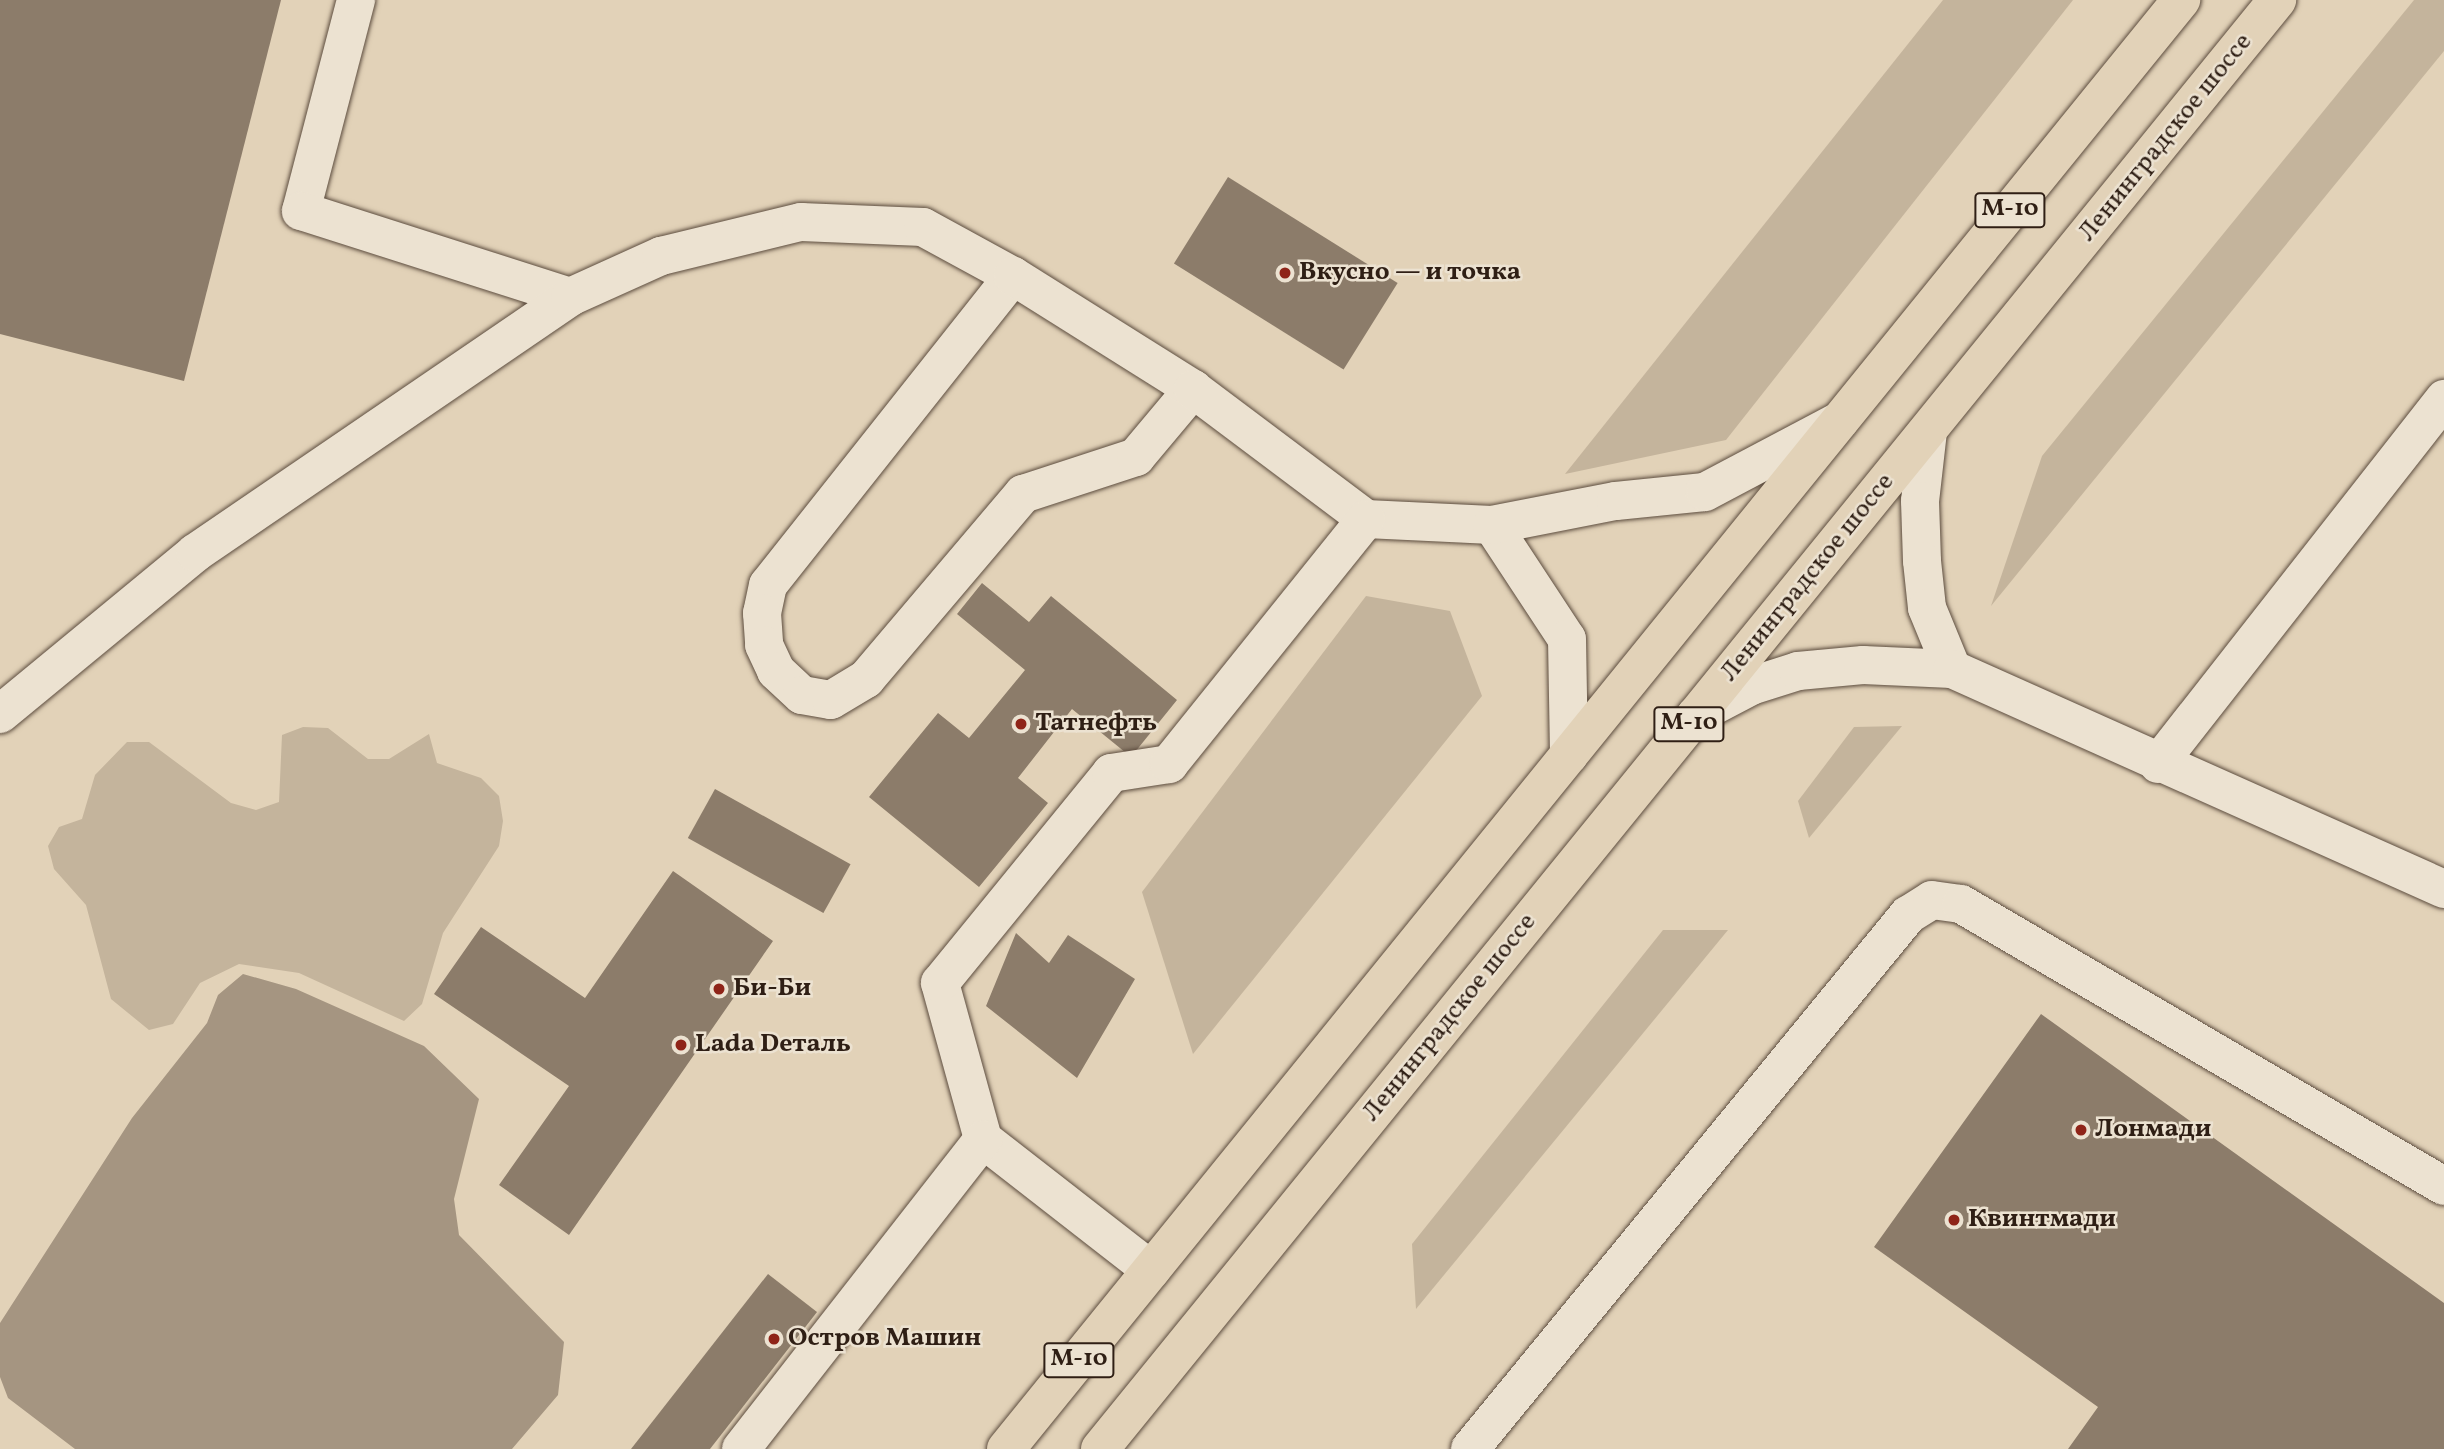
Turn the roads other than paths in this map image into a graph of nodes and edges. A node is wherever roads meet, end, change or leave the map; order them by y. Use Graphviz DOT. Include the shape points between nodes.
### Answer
graph roads {
  1 [pos="356,0"];
  2 [pos="2181,0"];
  3 [pos="2277,0"];
  4 [pos="1013,276"];
  5 [pos="570,297"];
  6 [pos="1193,389"];
  7 [pos="2444,399"];
  8 [pos="1839,421"];
  9 [pos="1928,431"];
  10 [pos="1366,519"];
  11 [pos="1492,525"];
  12 [pos="1952,669"];
  13 [pos="0,714"];
  14 [pos="1696,715"];
  15 [pos="1569,755"];
  16 [pos="2158,764"];
  17 [pos="2444,889"];
  18 [pos="983,1139"];
  19 [pos="2444,1186"];
  20 [pos="1151,1270"];
  21 [pos="741,1449"];
  22 [pos="1006,1449"];
  23 [pos="1100,1449"];
  24 [pos="1470,1449"];
  1 -- 5 [label="street" via="301,211"];
  2 -- 8 [label="highway, М-10"];
  3 -- 9 [label="highway, Ленинградское шоссе / М-10"];
  4 -- 5 [label="street" via="923,227 801,222 661,256"];
  4 -- 6 [label="street"];
  4 -- 6 [label="street" via="768,585 762,614 764,645 776,671 802,695 831,700 866,679 1023,494 1136,457"];
  5 -- 13 [label="street" via="195,553"];
  6 -- 10 [label="street"];
  7 -- 16 [label="street"];
  8 -- 11 [label="street" via="1705,492 1616,501"];
  8 -- 15 [label="highway, М-10"];
  9 -- 12 [label="street" via="1920,501 1922,561 1927,608"];
  9 -- 14 [label="highway, Ленинградское шоссе / М-10"];
  10 -- 11 [label="street"];
  10 -- 18 [label="street" via="1169,764 1111,773 940,983"];
  11 -- 15 [label="street" via="1567,639"];
  12 -- 14 [label="street" via="1863,665 1798,671 1751,686"];
  12 -- 16 [label="street"];
  14 -- 23 [label="highway, Ленинградское шоссе / М-10"];
  15 -- 20 [label="highway, М-10"];
  16 -- 17 [label="street"];
  18 -- 20 [label="street"];
  18 -- 21 [label="street"];
  19 -- 24 [label="street" via="1961,904 1932,900 1908,915"];
  20 -- 22 [label="highway, М-10"];
}
